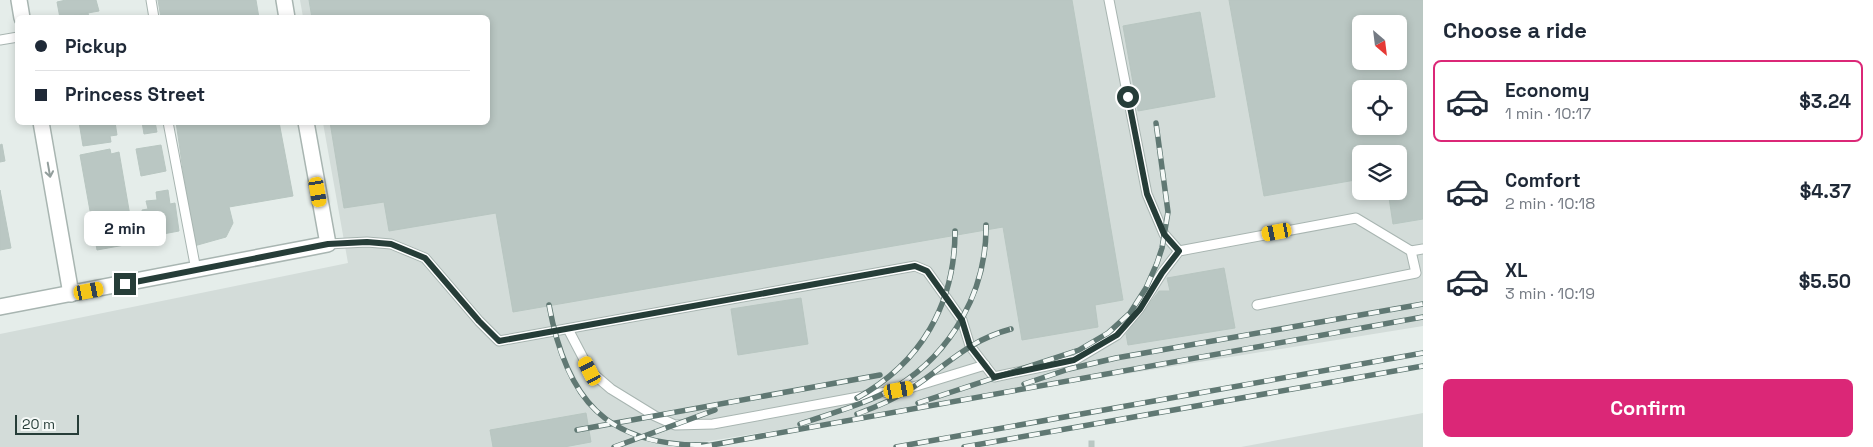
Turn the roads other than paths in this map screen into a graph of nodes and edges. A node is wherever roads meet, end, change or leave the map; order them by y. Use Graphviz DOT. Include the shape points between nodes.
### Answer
graph roads {
  1 [pos="19,0"];
  2 [pos="151,0"];
  3 [pos="284,0"];
  4 [pos="1109,0"];
  5 [pos="22,15"];
  6 [pos="154,15"];
  7 [pos="286,15"];
  8 [pos="15,38"];
  9 [pos="0,40"];
  10 [pos="42,125"];
  11 [pos="169,125"];
  12 [pos="307,125"];
  13 [pos="328,244"];
  14 [pos="1423,249"];
  15 [pos="1179,251"];
  16 [pos="1411,251"];
  17 [pos="196,270"];
  18 [pos="71,294"];
  19 [pos="1257,305"];
  20 [pos="0,307"];
  21 [pos="568,329"];
  22 [pos="984,366"];
  1 -- 5 [label="street"];
  2 -- 6 [label="lane"];
  3 -- 7 [label="street"];
  4 -- 15 [label="lane" via="1147,194 1164,234"];
  8 -- 9 [label="lane"];
  10 -- 18 [label="street, one-way"];
  11 -- 17 [label="lane"];
  12 -- 13 [label="street"];
  13 -- 17 [label="street"];
  13 -- 21 [label="lane" via="391,244 425,258 499,341"];
  14 -- 16 [label="lane"];
  15 -- 16 [label="lane" via="1356,218"];
  15 -- 22 [label="lane" via="1140,309 1117,335 1074,360 994,377"];
  16 -- 19 [label="lane" via="1416,273"];
  17 -- 18 [label="street"];
  18 -- 20 [label="street"];
  21 -- 22 [label="lane" via="590,371 611,390 675,424 713,424 913,387"];
  21 -- 22 [label="lane" via="915,266 927,271 962,320 970,346"];
}
